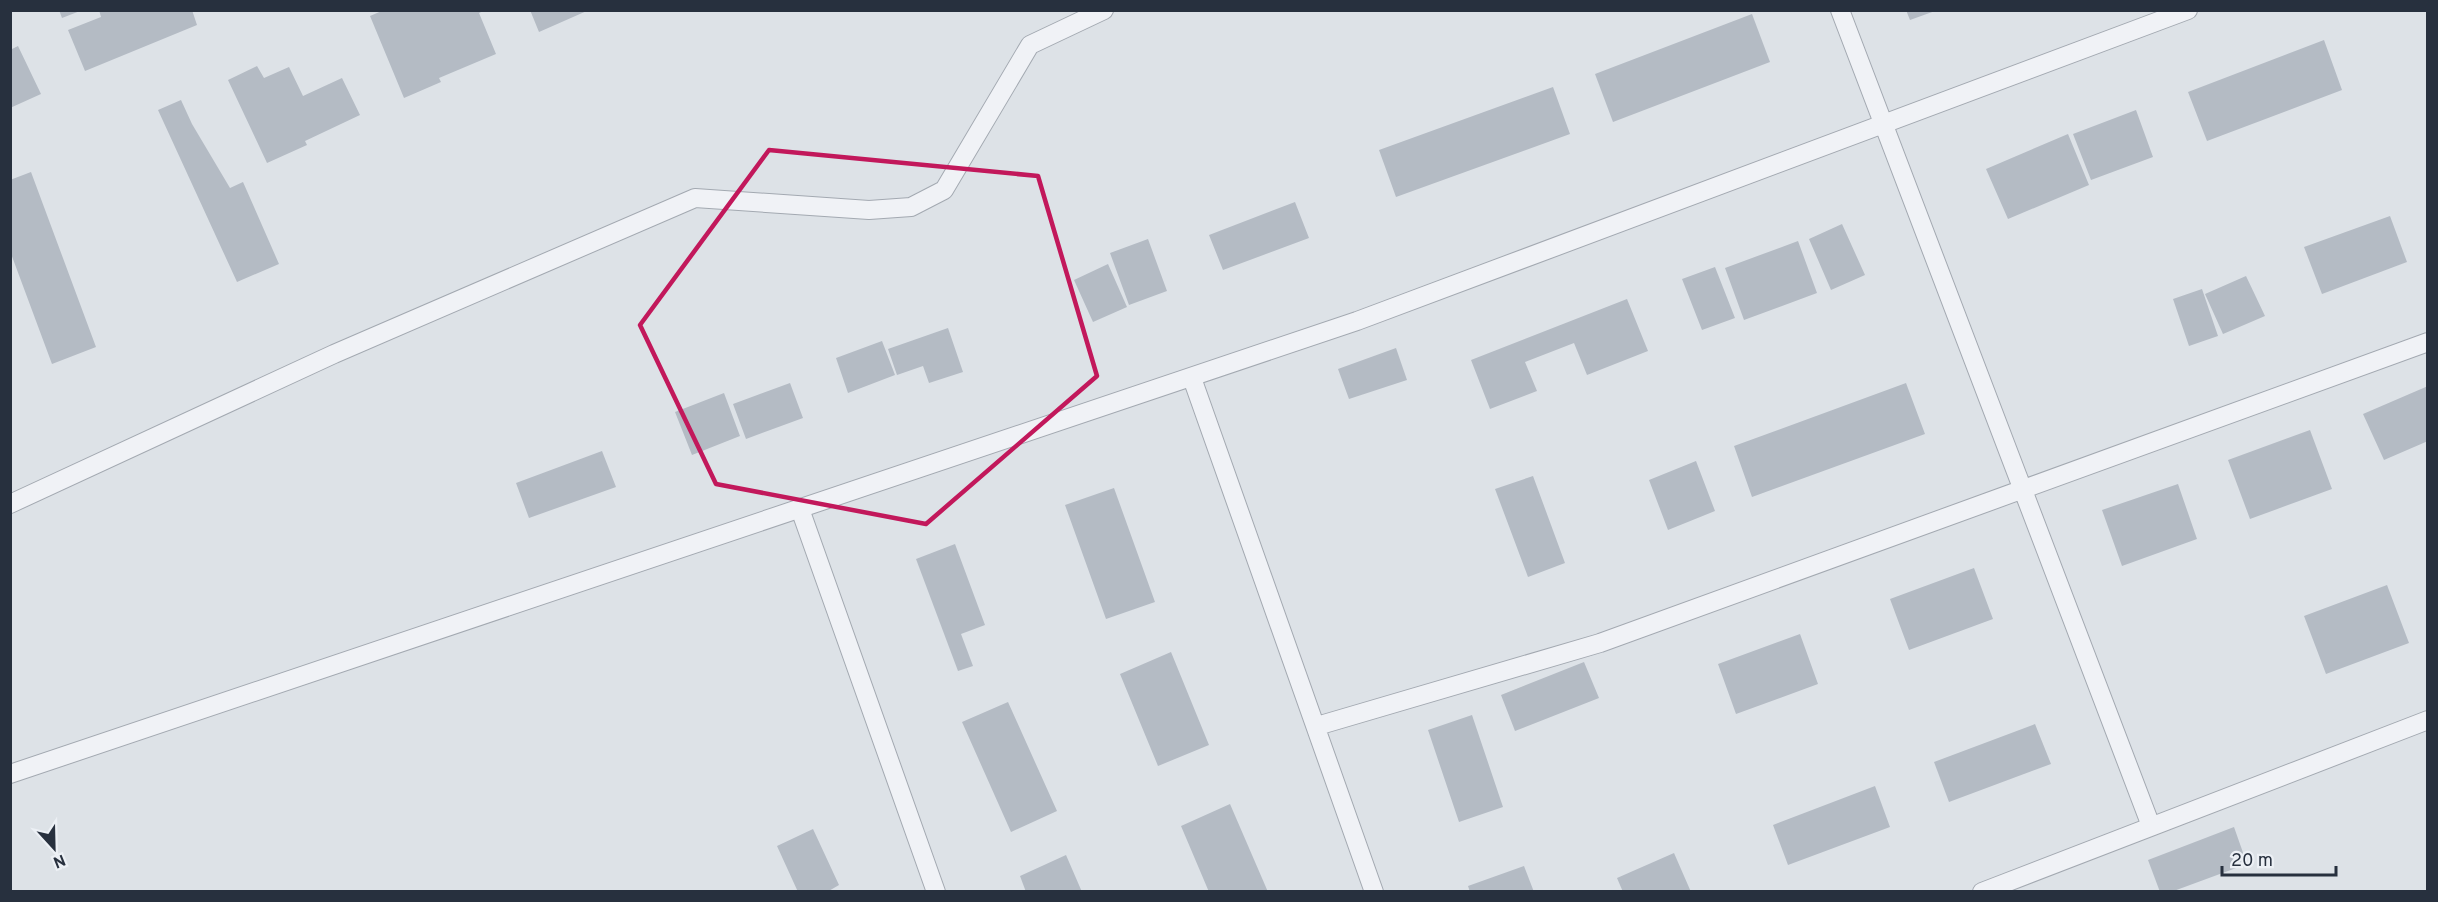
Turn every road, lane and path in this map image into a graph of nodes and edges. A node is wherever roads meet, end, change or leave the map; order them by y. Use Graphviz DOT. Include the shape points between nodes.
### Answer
graph roads {
  1 [pos="1104,10"];
  2 [pos="1840,10"];
  3 [pos="2188,10"];
  4 [pos="1884,124"];
  5 [pos="2427,342"];
  6 [pos="1192,378"];
  7 [pos="2023,489"];
  8 [pos="10,504"];
  9 [pos="800,509"];
  10 [pos="2427,720"];
  11 [pos="1317,726"];
  12 [pos="10,774"];
  13 [pos="2151,826"];
  14 [pos="936,891"];
  15 [pos="1374,891"];
  16 [pos="1982,891"];
  1 -- 8 [label="lane" via="1030,45 944,190 911,207 869,210 695,198 334,354"];
  2 -- 4 [label="lane"];
  3 -- 4 [label="lane"];
  4 -- 6 [label="lane" via="1357,321"];
  4 -- 7 [label="lane"];
  5 -- 7 [label="lane"];
  6 -- 9 [label="lane"];
  6 -- 11 [label="lane"];
  7 -- 11 [label="lane" via="1600,644"];
  7 -- 13 [label="lane"];
  9 -- 12 [label="lane"];
  9 -- 14 [label="lane"];
  10 -- 13 [label="lane"];
  11 -- 15 [label="lane"];
  13 -- 16 [label="lane"];
}
